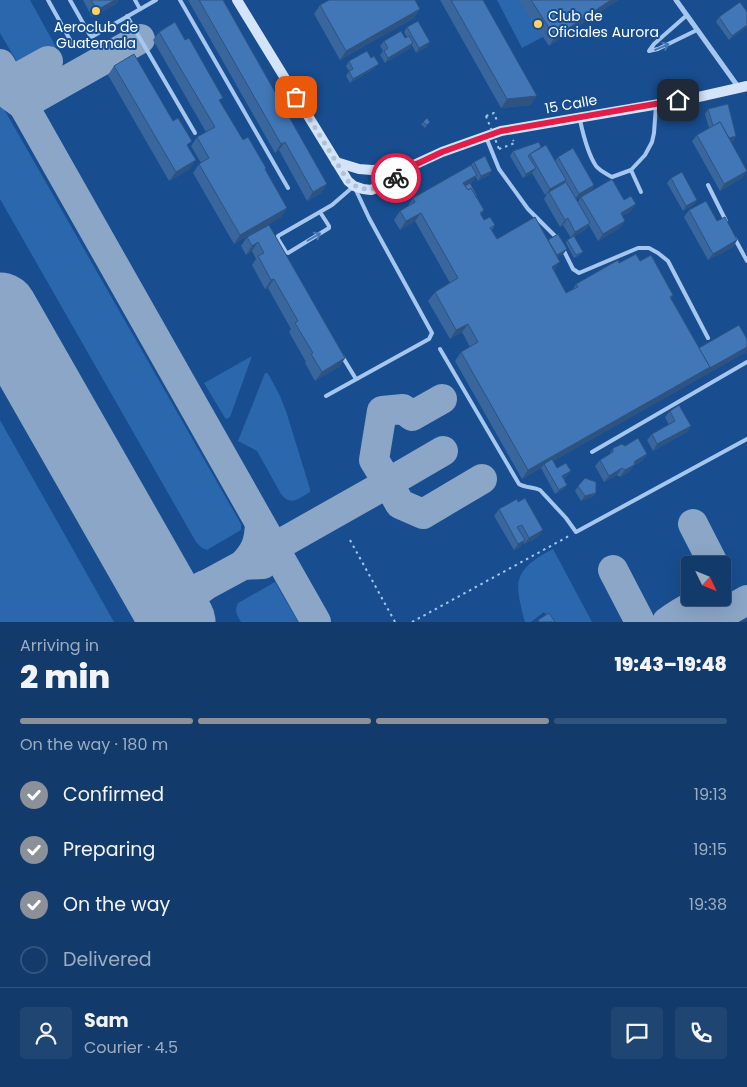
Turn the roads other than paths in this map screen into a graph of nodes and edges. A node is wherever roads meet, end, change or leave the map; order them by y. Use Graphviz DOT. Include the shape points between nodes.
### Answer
graph roads {
  1 [pos="48,0"];
  2 [pos="70,0"];
  3 [pos="135,0"];
  4 [pos="156,0"];
  5 [pos="180,0"];
  6 [pos="237,0"];
  7 [pos="676,0"];
  8 [pos="140,9"];
  9 [pos="686,15"];
  10 [pos="127,16"];
  11 [pos="697,30"];
  12 [pos="91,37"];
  13 [pos="743,87"];
  14 [pos="656,104"];
  15 [pos="580,117"];
  16 [pos="195,133"];
  17 [pos="485,136"];
  18 [pos="336,162"];
  19 [pos="406,169"];
  20 [pos="631,170"];
  21 [pos="708,185"];
  22 [pos="354,186"];
  23 [pos="288,188"];
  24 [pos="641,192"];
  25 [pos="320,212"];
  26 [pos="728,224"];
  27 [pos="732,233"];
  28 [pos="747,261"];
  29 [pos="708,338"];
  30 [pos="338,349"];
  31 [pos="440,349"];
  32 [pos="747,362"];
  33 [pos="356,379"];
  34 [pos="326,396"];
  35 [pos="747,439"];
  36 [pos="592,452"];
  1 -- 12 [label="lane" via="74,47"];
  2 -- 12 [label="lane"];
  3 -- 8 [label="lane"];
  4 -- 8 [label="lane"];
  5 -- 23 [label="lane"];
  6 -- 18 [label="main road"];
  7 -- 9 [label="street"];
  8 -- 10 [label="lane"];
  9 -- 11 [label="street"];
  9 -- 11 [label="lane, one-way" via="649,51"];
  10 -- 12 [label="lane"];
  10 -- 16 [label="lane"];
  11 -- 13 [label="street"];
  13 -- 14 [label="main road, 15 Calle"];
  14 -- 15 [label="main road, 15 Calle"];
  14 -- 20 [label="lane" via="652,142"];
  15 -- 17 [label="main road, 15 Calle"];
  15 -- 20 [label="lane" via="586,144 596,166 612,177"];
  17 -- 19 [label="main road, 15 Calle"];
  17 -- 29 [label="lane" via="500,169 528,209 555,236 573,269 579,273 638,248 649,248 668,261"];
  18 -- 19 [label="main road" via="359,169"];
  18 -- 22 [label="main road"];
  19 -- 22 [label="main road" via="391,182 371,190"];
  20 -- 24 [label="lane"];
  21 -- 26 [label="lane"];
  22 -- 25 [label="lane"];
  22 -- 33 [label="lane" via="432,333 429,339"];
  25 -- 25 [label="lane, one-way" via="278,236 286,252 329,228"];
  27 -- 28 [label="lane"];
  30 -- 33 [label="lane"];
  31 -- 35 [label="lane" via="519,484 540,490 576,532"];
  32 -- 36 [label="lane"];
  33 -- 34 [label="lane"];
}
